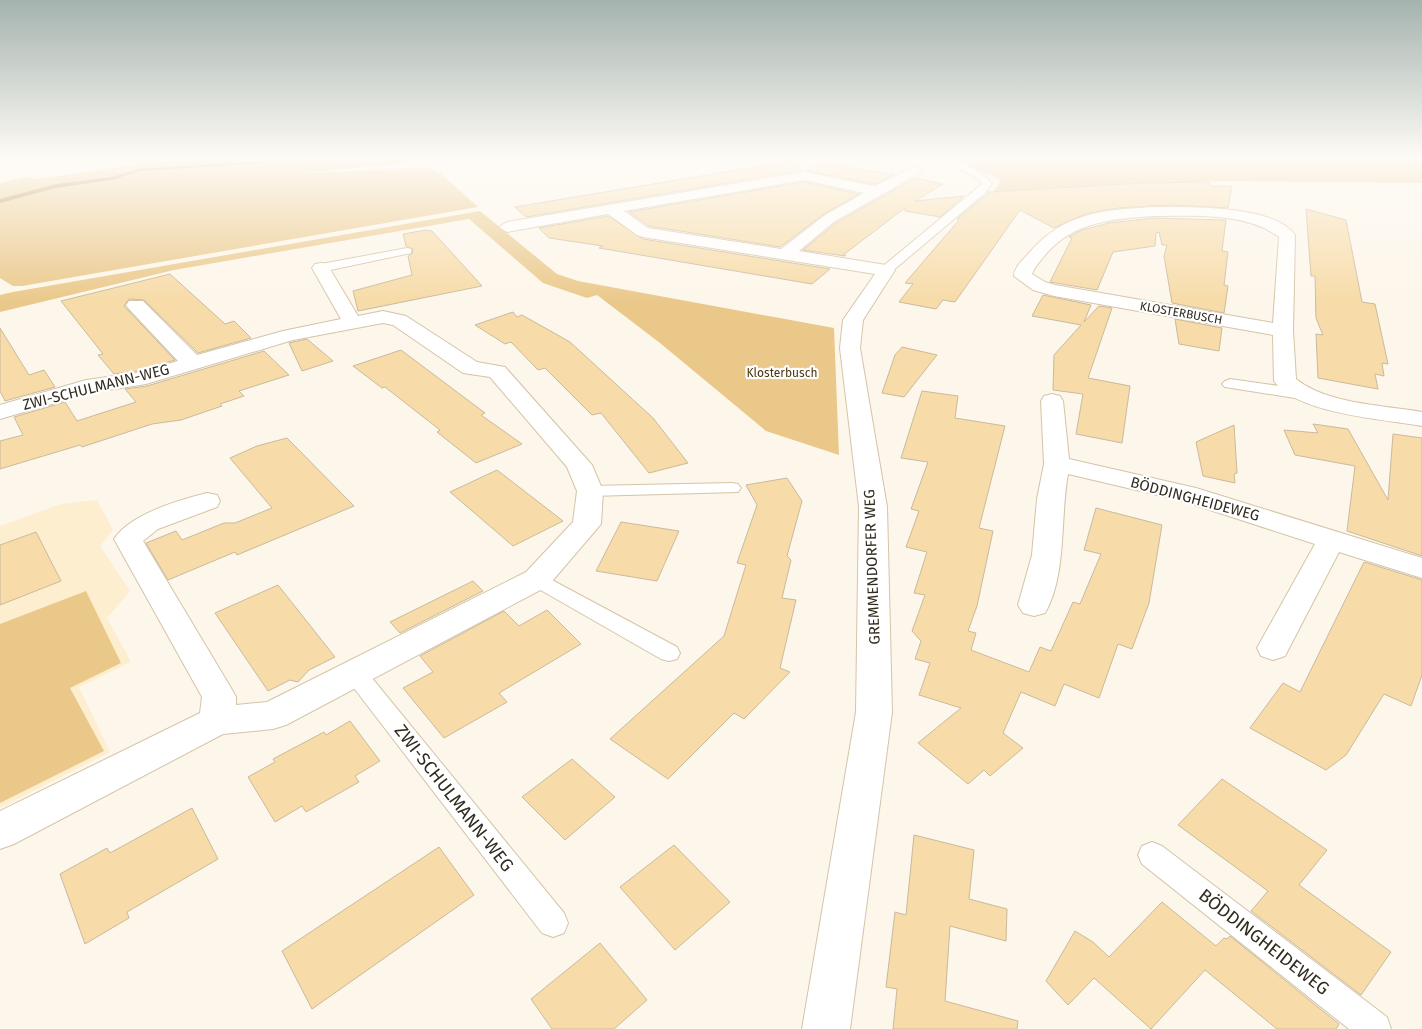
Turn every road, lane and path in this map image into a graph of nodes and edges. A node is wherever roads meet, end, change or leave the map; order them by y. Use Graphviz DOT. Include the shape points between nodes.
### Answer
graph roads {
  1 [pos="628,206"];
  2 [pos="851,206"];
  3 [pos="964,206"];
  4 [pos="611,209"];
  5 [pos="586,213"];
  6 [pos="507,227"];
  7 [pos="643,232"];
  8 [pos="407,251"];
  9 [pos="785,254"];
  10 [pos="321,268"];
  11 [pos="886,270"];
  12 [pos="136,305"];
  13 [pos="352,322"];
  14 [pos="1283,331"];
  15 [pos="192,363"];
  16 [pos="1230,384"];
  17 [pos="1301,394"];
  18 [pos="1052,401"];
  19 [pos="0,412"];
  20 [pos="1422,419"];
  21 [pos="1057,464"];
  22 [pos="732,488"];
  23 [pos="590,491"];
  24 [pos="207,501"];
  25 [pos="1332,538"];
  26 [pos="1422,568"];
  27 [pos="537,578"];
  28 [pos="1034,605"];
  29 [pos="1273,648"];
  30 [pos="670,654"];
  31 [pos="355,673"];
  32 [pos="216,721"];
  33 [pos="0,831"];
  34 [pos="1152,855"];
  35 [pos="553,923"];
  36 [pos="826,1029"];
  37 [pos="1375,1029"];
  1 -- 4 [label="street"];
  2 -- 9 [label="street" via="830,218"];
  3 -- 11 [label="lane, GREMMENDORFER WEG"];
  4 -- 5 [label="street"];
  4 -- 7 [label="street"];
  5 -- 6 [label="street"];
  5 -- 7 [label="street" via="605,226"];
  7 -- 9 [label="street"];
  8 -- 10 [label="lane"];
  9 -- 11 [label="street"];
  10 -- 13 [label="street"];
  11 -- 36 [label="street, GREMMENDORFER WEG" via="853,320 850,348 874,507 874,712"];
  12 -- 15 [label="street, ZWI-SCHULMANN-WEG"];
  13 -- 15 [label="street, ZWI-SCHULMANN-WEG" via="290,335"];
  13 -- 23 [label="street, ZWI-SCHULMANN-WEG" via="383,317 398,320 471,368 497,372 579,465"];
  14 -- 14 [label="street, KLOSTERBUSCH" via="1287,235 1262,221 1228,215 1168,212 1114,215 1082,221 1057,232 1023,271 1028,280 1054,290"];
  14 -- 17 [label="street, KLOSTERBUSCH" via="1286,381"];
  15 -- 19 [label="street, ZWI-SCHULMANN-WEG" via="138,379 86,387"];
  16 -- 17 [label="lane"];
  17 -- 20 [label="street" via="1328,403"];
  18 -- 21 [label="street"];
  21 -- 25 [label="street, BÖDDINGHEIDEWEG" via="1187,494"];
  21 -- 28 [label="street" via="1050,499 1047,555"];
  22 -- 23 [label="lane"];
  23 -- 27 [label="street, ZWI-SCHULMANN-WEG" via="587,524"];
  24 -- 32 [label="street" via="148,523 128,539 219,697"];
  25 -- 26 [label="street, BÖDDINGHEIDEWEG"];
  25 -- 29 [label="street"];
  27 -- 30 [label="lane"];
  27 -- 31 [label="street, ZWI-SCHULMANN-WEG"];
  31 -- 32 [label="street, ZWI-SCHULMANN-WEG" via="273,715"];
  31 -- 35 [label="lane, ZWI-SCHULMANN-WEG"];
  32 -- 33 [label="street, ZWI-SCHULMANN-WEG"];
  34 -- 37 [label="lane, BÖDDINGHEIDEWEG"];
}
